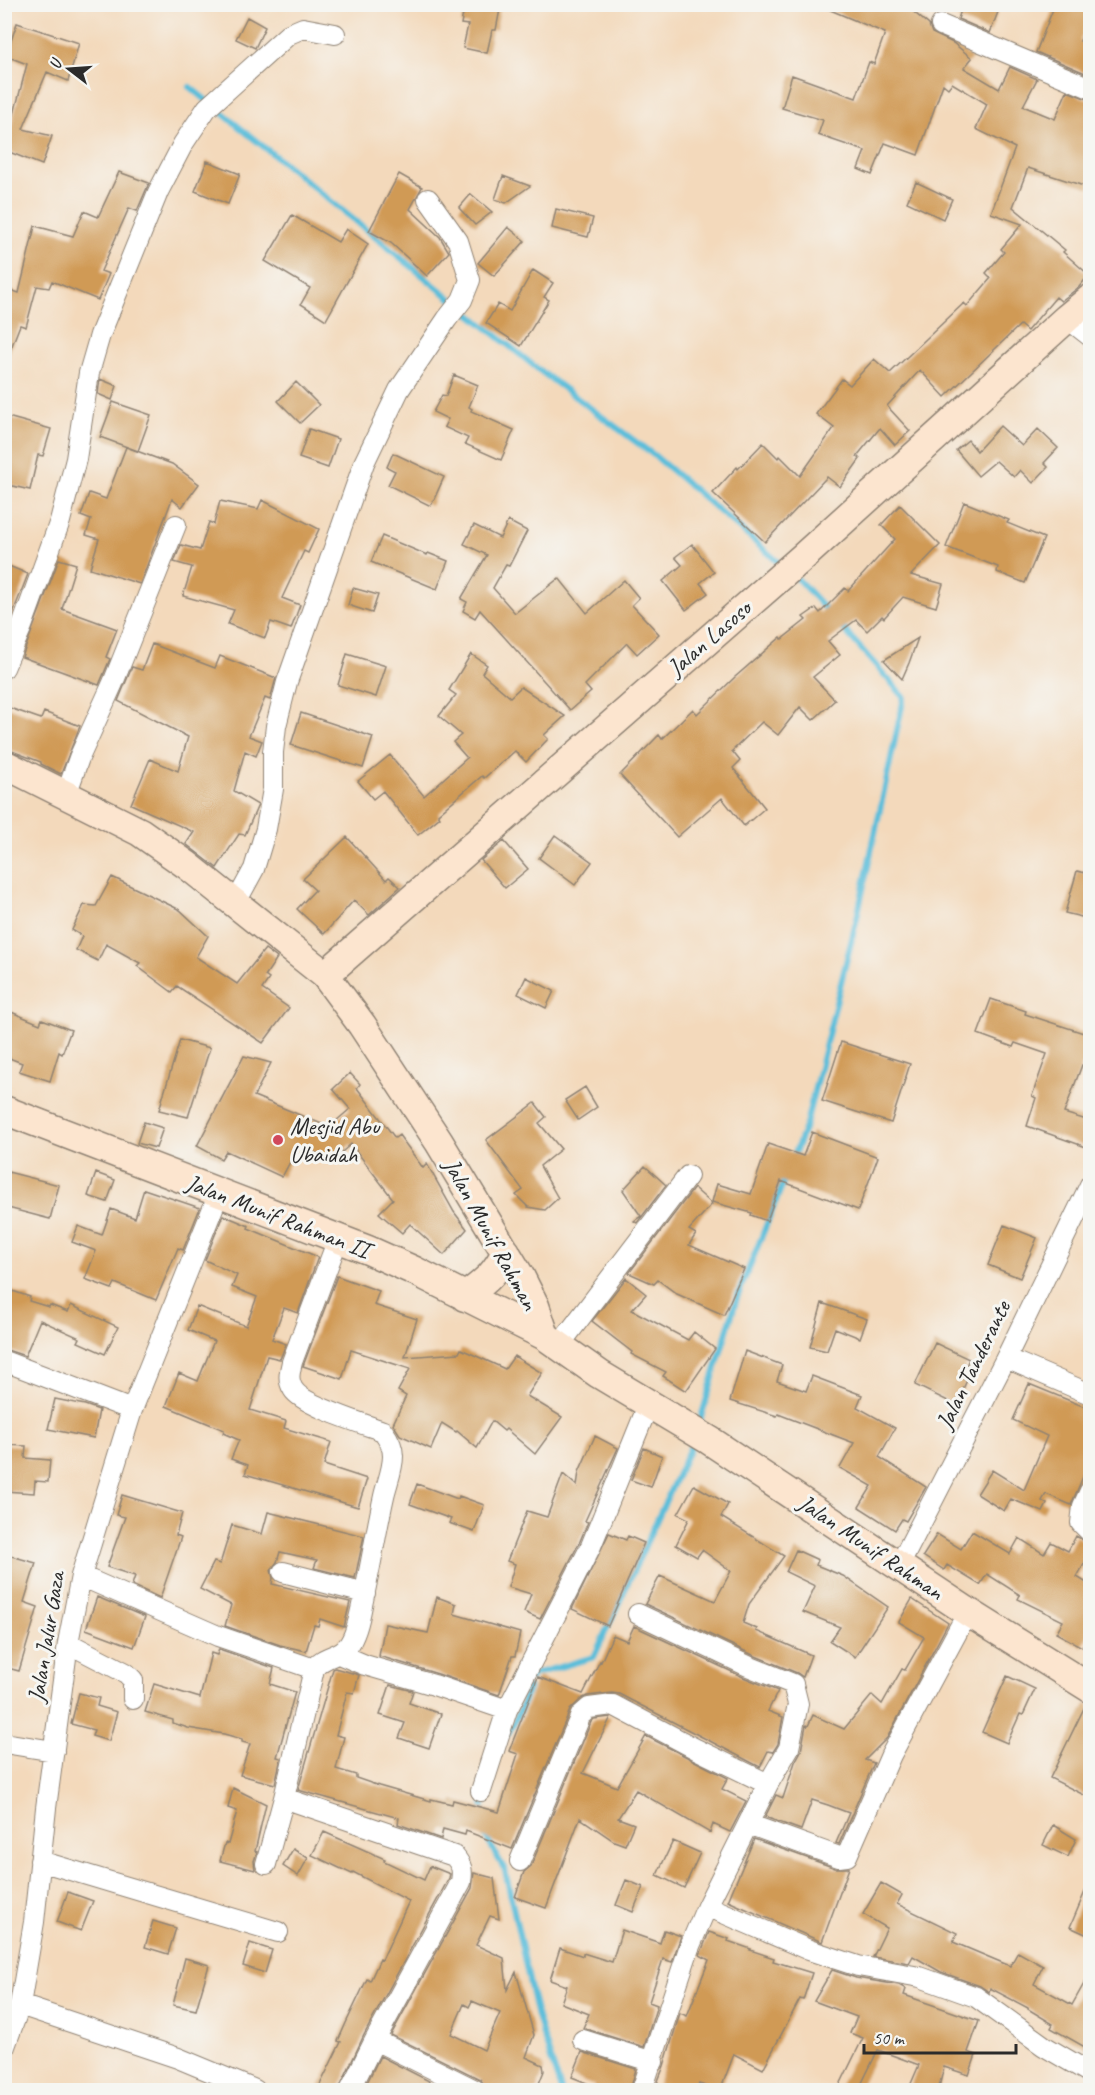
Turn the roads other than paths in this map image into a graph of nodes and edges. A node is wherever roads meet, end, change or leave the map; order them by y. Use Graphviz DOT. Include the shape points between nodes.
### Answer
graph roads {
  1 [pos="940,25"];
  2 [pos="335,34"];
  3 [pos="1090,88"];
  4 [pos="428,199"];
  5 [pos="1090,299"];
  6 [pos="1067,318"];
  7 [pos="1090,336"];
  8 [pos="176,525"];
  9 [pos="4,668"];
  10 [pos="4,764"];
  11 [pos="66,795"];
  12 [pos="235,904"];
  13 [pos="326,975"];
  14 [pos="4,1110"];
  15 [pos="688,1176"];
  16 [pos="1090,1185"];
  17 [pos="219,1193"];
  18 [pos="338,1239"];
  19 [pos="506,1252"];
  20 [pos="465,1297"];
  21 [pos="552,1341"];
  22 [pos="1006,1358"];
  23 [pos="4,1361"];
  24 [pos="1090,1394"];
  25 [pos="649,1403"];
  26 [pos="132,1410"];
  27 [pos="1090,1491"];
  28 [pos="1090,1532"];
  29 [pos="899,1566"];
  30 [pos="283,1572"];
  31 [pos="81,1576"];
  32 [pos="365,1593"];
  33 [pos="968,1612"];
  34 [pos="638,1614"];
  35 [pos="68,1643"];
  36 [pos="339,1654"];
  37 [pos="314,1669"];
  38 [pos="1090,1688"];
  39 [pos="133,1699"];
  40 [pos="507,1710"];
  41 [pos="4,1743"];
  42 [pos="54,1751"];
  43 [pos="768,1784"];
  44 [pos="481,1791"];
  45 [pos="284,1798"];
  46 [pos="748,1824"];
  47 [pos="40,1861"];
  48 [pos="520,1861"];
  49 [pos="266,1864"];
  50 [pos="707,1906"];
  51 [pos="278,1932"];
  52 [pos="20,2005"];
  53 [pos="375,2040"];
  54 [pos="583,2040"];
  55 [pos="4,2049"];
  56 [pos="653,2062"];
  57 [pos="1090,2073"];
  58 [pos="255,2091"];
  59 [pos="350,2091"];
  60 [pos="475,2091"];
  61 [pos="642,2091"];
  1 -- 3 [label="street"];
  2 -- 9 [label="street" via="303,28 289,34 211,105 183,144 158,192 100,335 60,521"];
  4 -- 12 [label="street" via="458,241 470,280 462,300 399,390 364,463 287,682 276,726 273,789 266,829 254,869"];
  5 -- 6 [label="street, Jalan Lasoso"];
  6 -- 7 [label="street"];
  6 -- 13 [label="street, Jalan Lasoso" via="803,557"];
  8 -- 11 [label="street"];
  10 -- 11 [label="street, Jalan Munif Rahman"];
  11 -- 12 [label="street, Jalan Munif Rahman" via="140,832"];
  12 -- 13 [label="street, Jalan Munif Rahman"];
  13 -- 19 [label="street, Jalan Munif Rahman" via="439,1142"];
  14 -- 17 [label="street, Jalan Munif Rahman II"];
  15 -- 21 [label="street"];
  16 -- 22 [label="street, Jalan Tanderante"];
  17 -- 18 [label="street, Jalan Munif Rahman II"];
  17 -- 26 [label="street, Jalan Jalur Gaza"];
  18 -- 20 [label="street, Jalan Munif Rahman II" via="416,1271"];
  18 -- 32 [label="street" via="289,1377 299,1396 383,1431 393,1448"];
  19 -- 20 [label="street" via="483,1285"];
  19 -- 21 [label="street, Jalan Munif Rahman"];
  20 -- 21 [label="street, Jalan Munif Rahman II"];
  21 -- 25 [label="street, Jalan Munif Rahman"];
  22 -- 24 [label="street"];
  22 -- 29 [label="street, Jalan Tanderante"];
  23 -- 26 [label="street"];
  25 -- 29 [label="street, Jalan Munif Rahman"];
  25 -- 40 [label="street" via="591,1546"];
  26 -- 31 [label="street, Jalan Jalur Gaza"];
  27 -- 28 [label="street" via="1081,1523"];
  29 -- 33 [label="street, Jalan Munif Rahman"];
  30 -- 32 [label="street"];
  31 -- 35 [label="street, Jalan Jalur Gaza"];
  31 -- 37 [label="street" via="218,1636"];
  32 -- 36 [label="street" via="354,1635"];
  33 -- 38 [label="street, Jalan Munif Rahman"];
  33 -- 46 [label="street" via="891,1755 847,1856 839,1857"];
  34 -- 43 [label="street" via="793,1684 798,1704 789,1748"];
  35 -- 39 [label="street" via="126,1673 133,1680"];
  35 -- 42 [label="street, Jalan Jalur Gaza"];
  36 -- 37 [label="street" via="323,1659"];
  36 -- 40 [label="street"];
  37 -- 45 [label="street"];
  40 -- 44 [label="street"];
  41 -- 42 [label="street"];
  42 -- 47 [label="street, Jalan Jalur Gaza"];
  43 -- 46 [label="street"];
  43 -- 48 [label="street" via="613,1705 589,1708 581,1715"];
  45 -- 49 [label="street"];
  45 -- 53 [label="street" via="454,1856 463,1869 461,1882"];
  46 -- 50 [label="street"];
  47 -- 51 [label="street"];
  47 -- 52 [label="street, Jalan Jalur Gaza"];
  50 -- 56 [label="street" via="688,1948"];
  50 -- 57 [label="street" via="809,1950 968,1993"];
  52 -- 55 [label="street, Jalan Jalur Gaza"];
  52 -- 58 [label="street" via="177,2058"];
  53 -- 59 [label="street"];
  53 -- 60 [label="street"];
  54 -- 56 [label="street"];
  56 -- 61 [label="street"];
}
